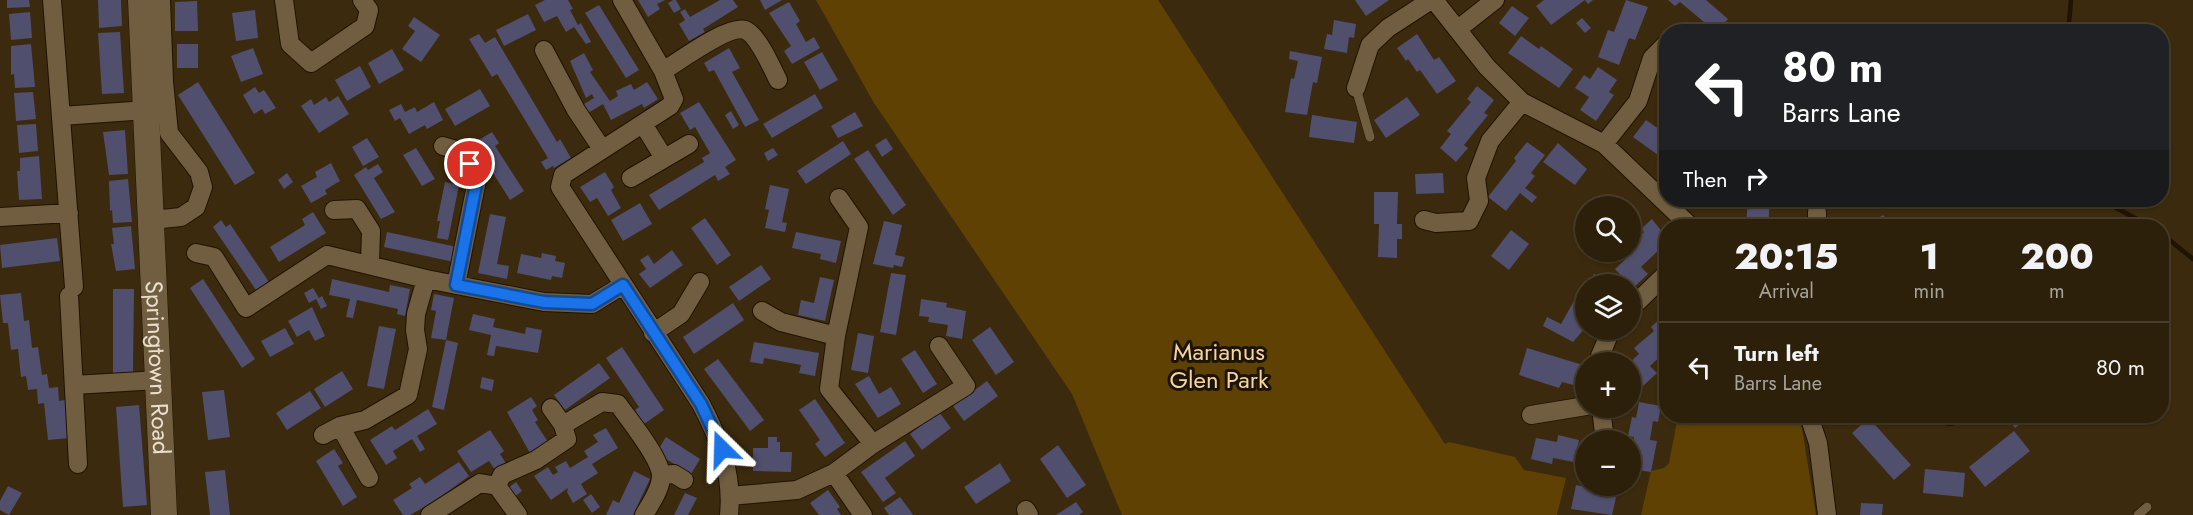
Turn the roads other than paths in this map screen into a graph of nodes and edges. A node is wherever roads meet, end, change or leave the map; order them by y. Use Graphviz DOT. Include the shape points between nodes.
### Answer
graph roads {
  1 [pos="52,0"];
  2 [pos="141,0"];
  3 [pos="162,0"];
  4 [pos="284,0"];
  5 [pos="362,0"];
  6 [pos="622,0"];
  7 [pos="1433,0"];
  8 [pos="1495,0"];
  9 [pos="1458,29"];
  10 [pos="544,50"];
  11 [pos="1659,51"];
  12 [pos="663,71"];
  13 [pos="778,80"];
  14 [pos="1356,87"];
  15 [pos="1522,102"];
  16 [pos="147,110"];
  17 [pos="61,116"];
  18 [pos="643,124"];
  19 [pos="1370,137"];
  20 [pos="689,144"];
  21 [pos="1604,144"];
  22 [pos="443,146"];
  23 [pos="602,149"];
  24 [pos="664,158"];
  25 [pos="632,178"];
  26 [pos="1659,196"];
  27 [pos="839,198"];
  28 [pos="1670,207"];
  29 [pos="334,210"];
  30 [pos="69,213"];
  31 [pos="0,217"];
  32 [pos="1683,219"];
  33 [pos="152,220"];
  34 [pos="1424,220"];
  35 [pos="196,253"];
  36 [pos="370,264"];
  37 [pos="426,279"];
  38 [pos="1659,280"];
  39 [pos="700,282"];
  40 [pos="456,285"];
  41 [pos="623,285"];
  42 [pos="1641,298"];
  43 [pos="762,310"];
  44 [pos="653,333"];
  45 [pos="836,336"];
  46 [pos="939,346"];
  47 [pos="158,380"];
  48 [pos="74,385"];
  49 [pos="551,408"];
  50 [pos="1575,408"];
  51 [pos="1531,414"];
  52 [pos="1811,423"];
  53 [pos="340,426"];
  54 [pos="565,432"];
  55 [pos="323,435"];
  56 [pos="873,444"];
  57 [pos="78,464"];
  58 [pos="834,473"];
  59 [pos="661,475"];
  60 [pos="369,477"];
  61 [pos="684,480"];
  62 [pos="497,486"];
  63 [pos="730,496"];
  64 [pos="2146,507"];
  65 [pos="164,515"];
  66 [pos="430,515"];
  67 [pos="518,515"];
  68 [pos="644,515"];
  69 [pos="729,515"];
  70 [pos="863,515"];
  71 [pos="1827,515"];
  72 [pos="2138,515"];
  1 -- 17 [label="street"];
  2 -- 16 [label="street, Springtown Road"];
  3 -- 33 [label="street" via="169,133 199,172 203,187 196,207 181,217"];
  4 -- 5 [label="street" via="290,44 311,63 365,26 369,10"];
  6 -- 12 [label="street"];
  7 -- 9 [label="street"];
  7 -- 14 [label="street" via="1388,28 1370,45"];
  8 -- 9 [label="street"];
  9 -- 15 [label="street" via="1487,68"];
  10 -- 23 [label="street"];
  11 -- 21 [label="street" via="1652,58 1638,101"];
  12 -- 13 [label="street" via="725,34 746,30"];
  12 -- 18 [label="street" via="674,99"];
  14 -- 19 [label="lane"];
  15 -- 21 [label="street"];
  15 -- 34 [label="street" via="1490,141 1476,178 1479,201 1469,221"];
  16 -- 17 [label="street"];
  16 -- 33 [label="street, Springtown Road"];
  17 -- 30 [label="street"];
  18 -- 23 [label="street"];
  18 -- 24 [label="street"];
  20 -- 24 [label="street"];
  21 -- 26 [label="street"];
  22 -- 40 [label="street" via="463,153 478,175"];
  23 -- 41 [label="street" via="563,175 560,187"];
  24 -- 25 [label="street"];
  27 -- 45 [label="street" via="859,227"];
  28 -- 32 [label="street"];
  29 -- 36 [label="street" via="357,209 371,231"];
  30 -- 31 [label="street"];
  30 -- 48 [label="street"];
  33 -- 47 [label="street, Springtown Road"];
  35 -- 36 [label="street" via="214,257 246,308 327,255"];
  36 -- 37 [label="street"];
  37 -- 40 [label="street"];
  37 -- 53 [label="street" via="416,314 418,349 408,395 365,420"];
  38 -- 42 [label="street"];
  39 -- 44 [label="street" via="681,314"];
  40 -- 41 [label="street" via="544,302 592,304"];
  41 -- 44 [label="street"];
  43 -- 45 [label="street" via="780,322"];
  44 -- 63 [label="street" via="717,433 727,464"];
  45 -- 56 [label="street" via="829,389"];
  46 -- 56 [label="street" via="966,386"];
  47 -- 48 [label="street"];
  47 -- 65 [label="street, Springtown Road"];
  48 -- 57 [label="street"];
  49 -- 54 [label="street"];
  50 -- 51 [label="street"];
  52 -- 71 [label="street" via="1818,443"];
  53 -- 55 [label="street"];
  53 -- 60 [label="street"];
  54 -- 59 [label="street" via="602,402 618,404"];
  54 -- 62 [label="street" via="536,460 502,475"];
  56 -- 58 [label="street"];
  58 -- 63 [label="street" via="797,490"];
  58 -- 70 [label="street"];
  59 -- 61 [label="street" via="674,474"];
  59 -- 68 [label="street" via="659,488"];
  62 -- 66 [label="street" via="480,483"];
  62 -- 67 [label="street"];
  63 -- 69 [label="street"];
  64 -- 72 [label="lane"];
}
